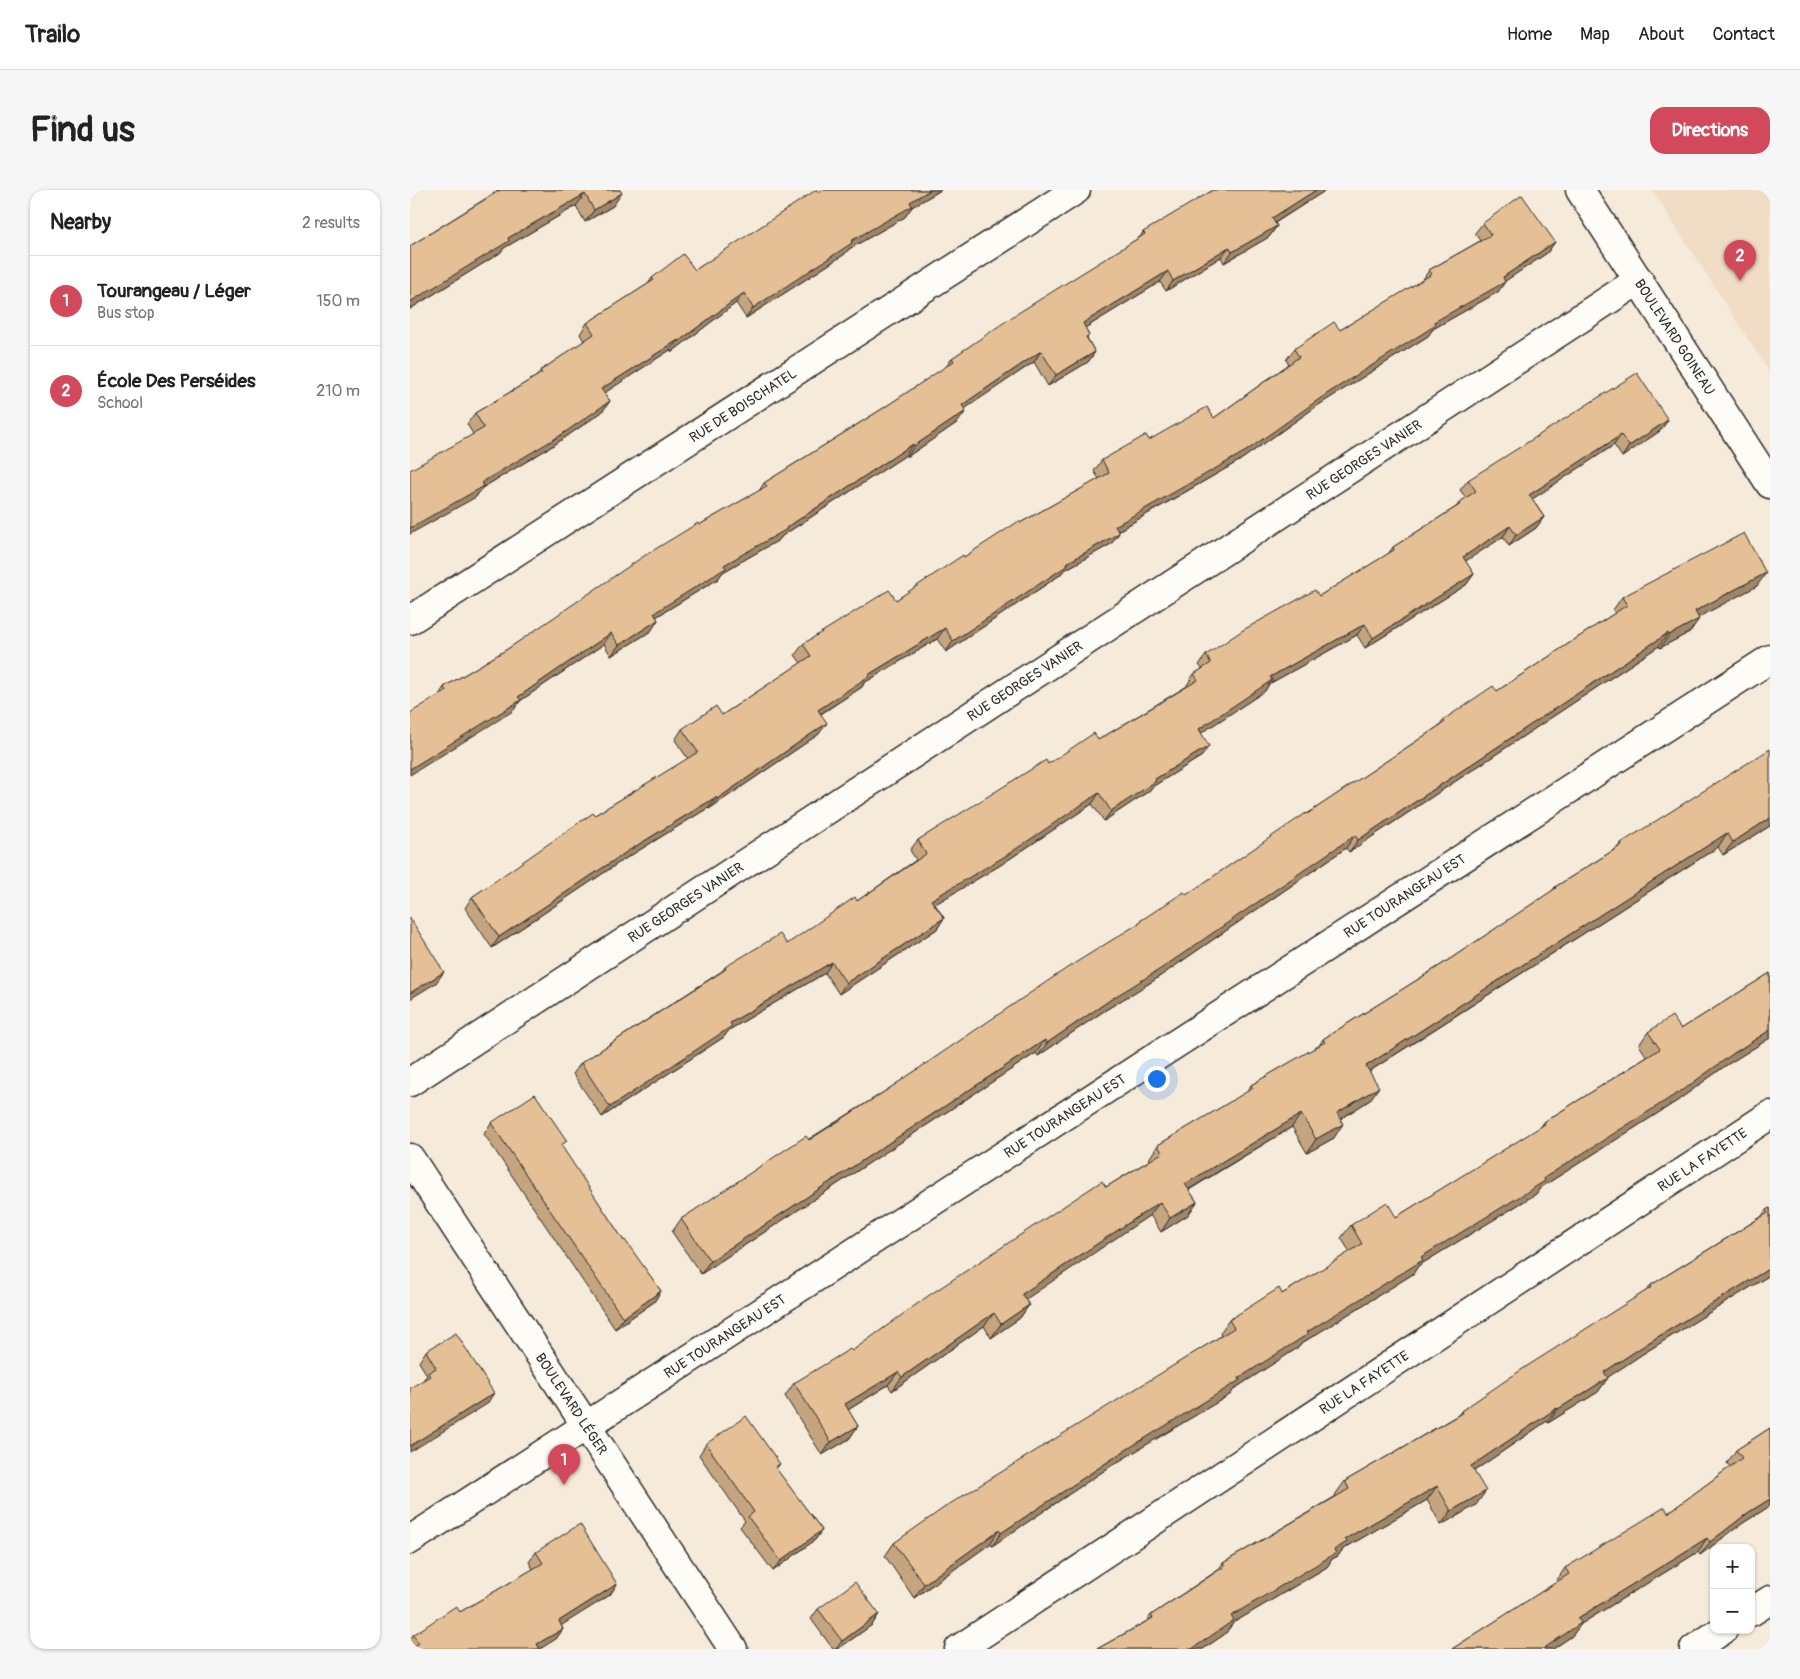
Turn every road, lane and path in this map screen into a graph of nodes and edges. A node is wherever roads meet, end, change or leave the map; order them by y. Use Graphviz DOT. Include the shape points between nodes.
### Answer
graph roads {
  1 [pos="1076,190"];
  2 [pos="1580,190"];
  3 [pos="1638,280"];
  4 [pos="1770,484"];
  5 [pos="410,620"];
  6 [pos="1770,659"];
  7 [pos="410,1082"];
  8 [pos="1770,1114"];
  9 [pos="410,1158"];
  10 [pos="586,1426"];
  11 [pos="410,1540"];
  12 [pos="1770,1600"];
  13 [pos="1755,1609"];
  14 [pos="1717,1634"];
  15 [pos="733,1649"];
  16 [pos="959,1649"];
  17 [pos="1694,1649"];
  1 -- 5 [label="street, RUE DE BOISCHATEL"];
  2 -- 3 [label="street, BOULEVARD GOINEAU"];
  3 -- 4 [label="street, BOULEVARD GOINEAU"];
  3 -- 7 [label="street, RUE GEORGES VANIER"];
  6 -- 10 [label="street, RUE TOURANGEAU EST"];
  8 -- 16 [label="street, RUE LA FAYETTE"];
  9 -- 10 [label="street, BOULEVARD LÉGER"];
  10 -- 11 [label="street, RUE TOURANGEAU EST"];
  10 -- 15 [label="street, BOULEVARD LÉGER"];
  12 -- 13 [label="street"];
  14 -- 17 [label="street"];
}
